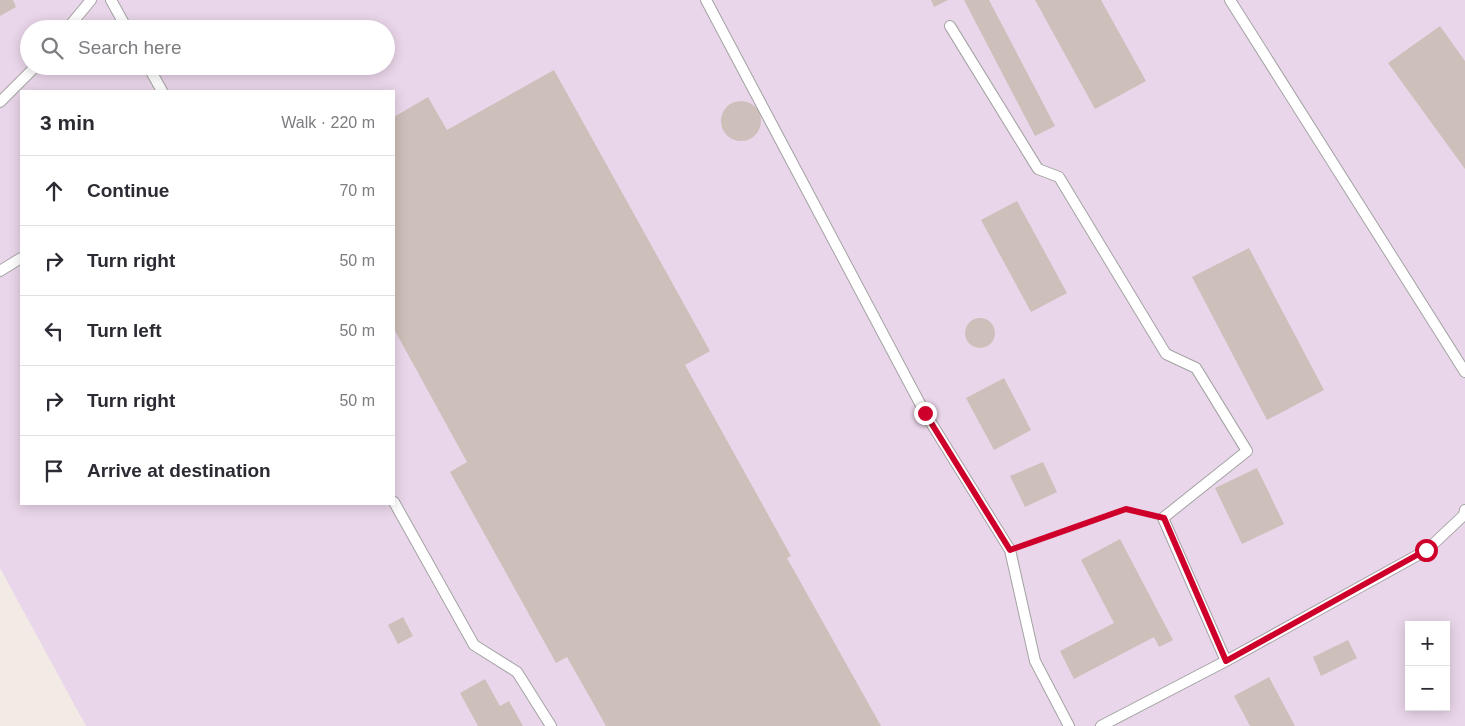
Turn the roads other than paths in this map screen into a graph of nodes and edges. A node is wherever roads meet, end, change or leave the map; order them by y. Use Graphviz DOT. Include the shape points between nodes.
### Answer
graph roads {
  1 [pos="91,0"];
  2 [pos="111,0"];
  3 [pos="706,0"];
  4 [pos="1230,0"];
  5 [pos="74,20"];
  6 [pos="122,20"];
  7 [pos="950,26"];
  8 [pos="27,75"];
  9 [pos="153,75"];
  10 [pos="161,90"];
  11 [pos="0,102"];
  12 [pos="20,259"];
  13 [pos="0,271"];
  14 [pos="1465,372"];
  15 [pos="395,504"];
  16 [pos="1465,510"];
  17 [pos="1226,661"];
  18 [pos="551,726"];
  19 [pos="1069,726"];
  20 [pos="1100,726"];
  1 -- 5 [label="lane"];
  2 -- 6 [label="lane"];
  3 -- 19 [label="lane" via="925,413 1010,550 1035,662"];
  4 -- 14 [label="lane"];
  7 -- 17 [label="lane" via="1038,169 1059,177 1166,354 1196,368 1247,451 1164,518"];
  8 -- 11 [label="lane"];
  9 -- 10 [label="lane"];
  12 -- 13 [label="lane"];
  15 -- 18 [label="lane" via="474,645 517,672"];
  16 -- 17 [label="lane" via="1464,515 1426,550"];
  17 -- 20 [label="lane"];
}
